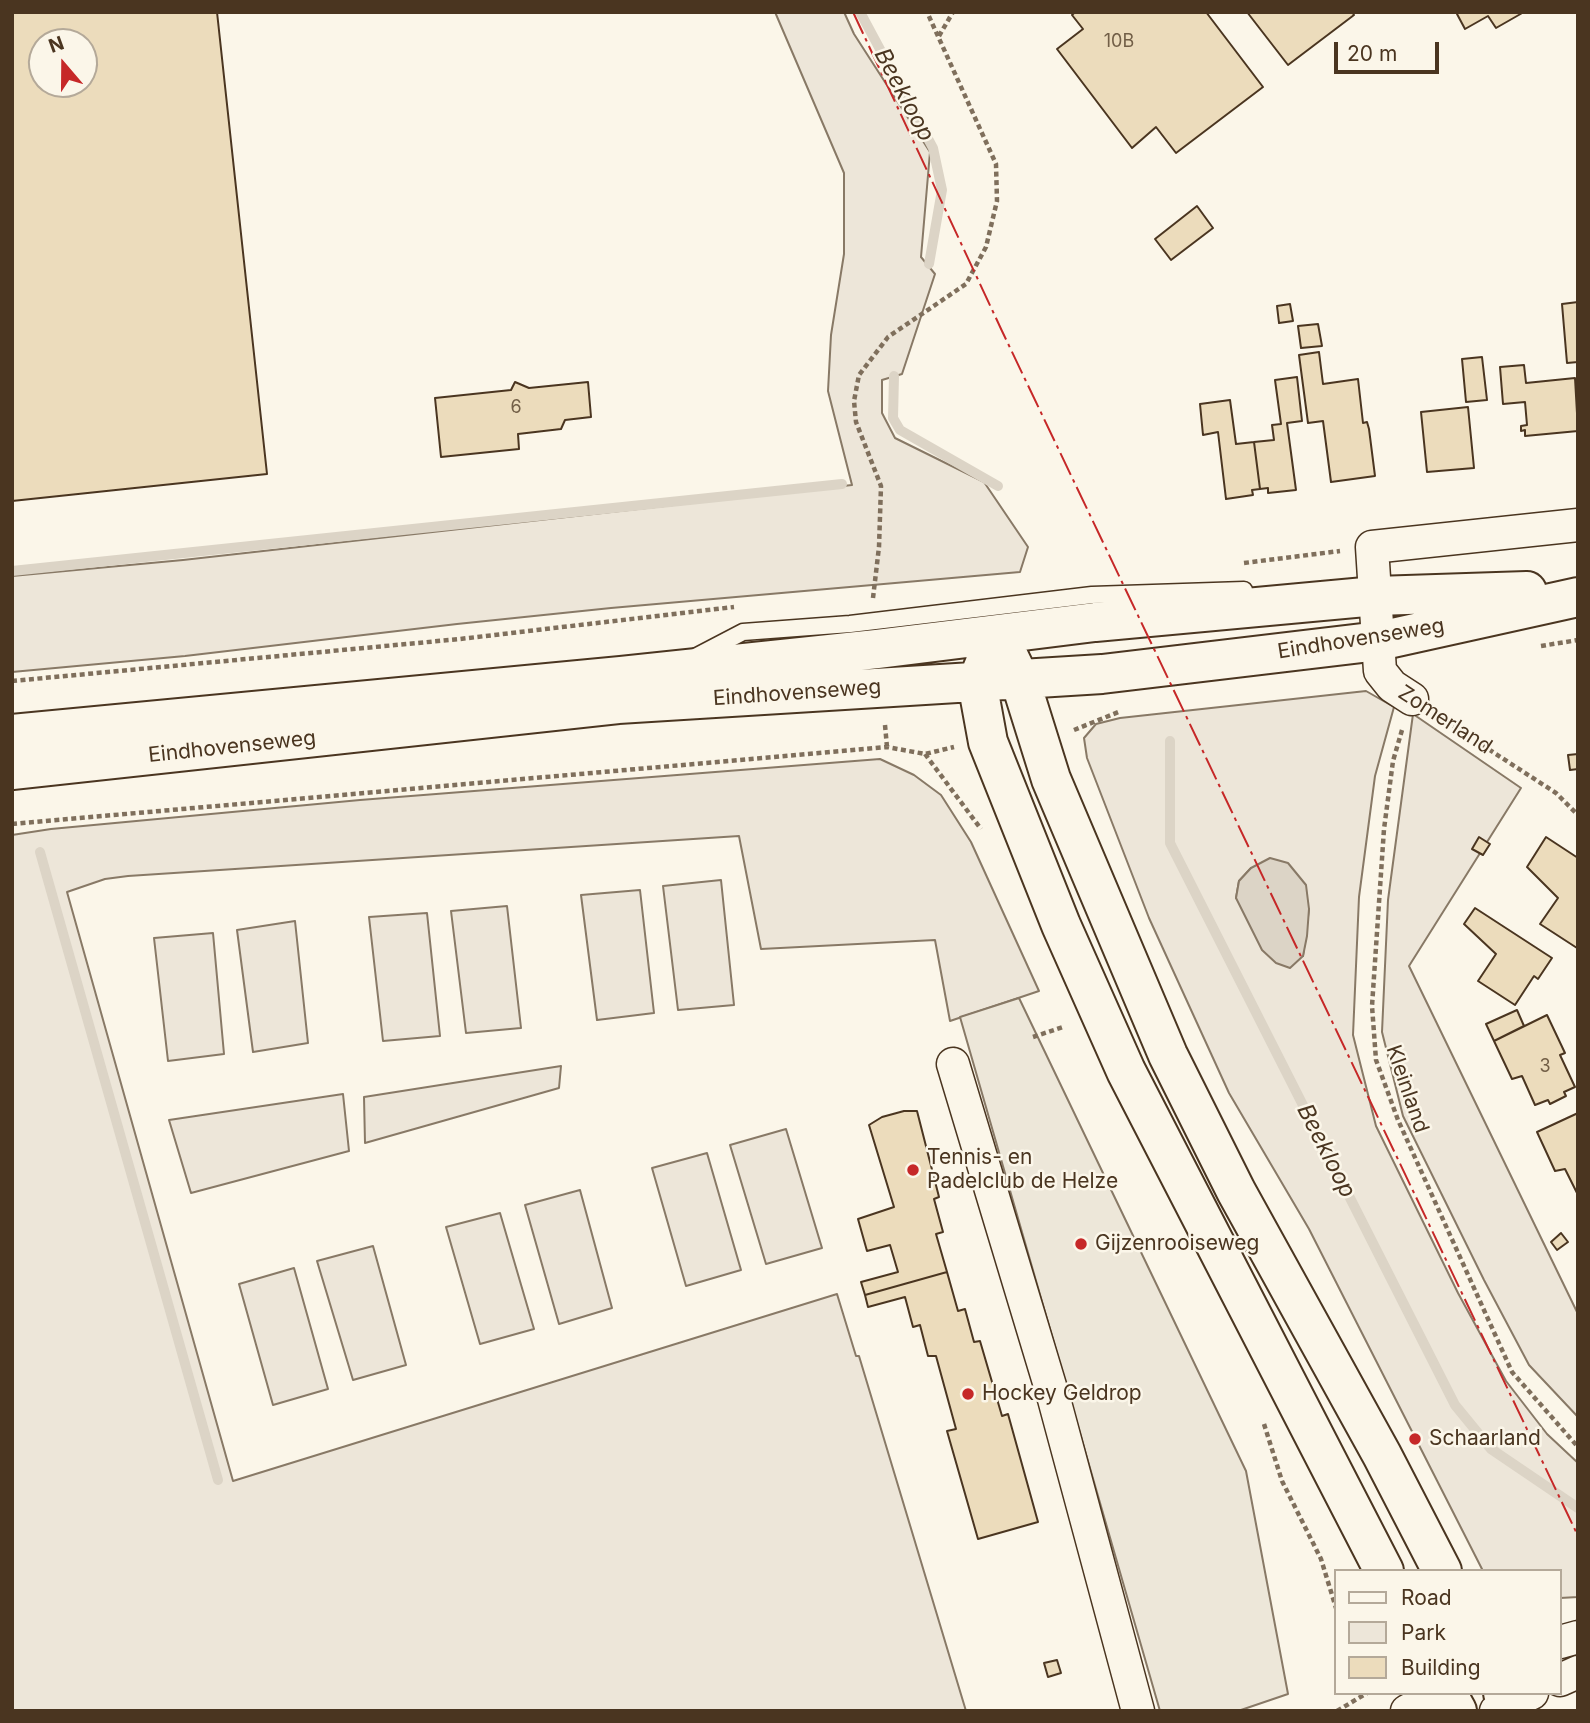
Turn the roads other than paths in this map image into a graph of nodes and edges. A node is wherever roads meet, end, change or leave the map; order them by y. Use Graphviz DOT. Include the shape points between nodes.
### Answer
graph roads {
  1 [pos="1578,525"];
  2 [pos="1578,589"];
  3 [pos="1376,596"];
  4 [pos="1578,597"];
  5 [pos="1308,603"];
  6 [pos="997,633"];
  7 [pos="1379,641"];
  8 [pos="668,671"];
  9 [pos="1020,680"];
  10 [pos="977,682"];
  11 [pos="1412,699"];
  12 [pos="12,734"];
  13 [pos="12,770"];
  14 [pos="953,1064"];
  15 [pos="1383,1569"];
  16 [pos="1441,1569"];
  17 [pos="1578,1672"];
  18 [pos="1562,1679"];
  19 [pos="1436,1695"];
  20 [pos="1448,1695"];
  21 [pos="1138,1711"];
  22 [pos="1407,1711"];
  23 [pos="1457,1711"];
  1 -- 3 [label="street, Zomerland" via="1372,547"];
  2 -- 3 [label="main road, Eindhovenseweg"];
  3 -- 5 [label="main road, Eindhovenseweg"];
  3 -- 7 [label="street, Zomerland"];
  4 -- 7 [label="main road, Eindhovenseweg"];
  5 -- 6 [label="main road, Eindhovenseweg"];
  5 -- 8 [label="lane, Eindhovenseweg" via="1247,590 1120,593 743,632"];
  6 -- 8 [label="main road, Eindhovenseweg"];
  6 -- 9 [label="main road"];
  6 -- 10 [label="main road"];
  7 -- 9 [label="main road, Eindhovenseweg"];
  7 -- 11 [label="street, Zomerland" via="1380,671"];
  8 -- 12 [label="main road, Eindhovenseweg"];
  9 -- 10 [label="main road, Eindhovenseweg"];
  9 -- 16 [label="main road" via="1051,779 1168,1055 1236,1191"];
  10 -- 13 [label="main road, Eindhovenseweg" via="618,705"];
  10 -- 15 [label="main road" via="988,742 1091,996"];
  14 -- 21 [label="street" via="1054,1398"];
  17 -- 18 [label="street"];
  19 -- 22 [label="street"];
  20 -- 23 [label="main road"];
}
